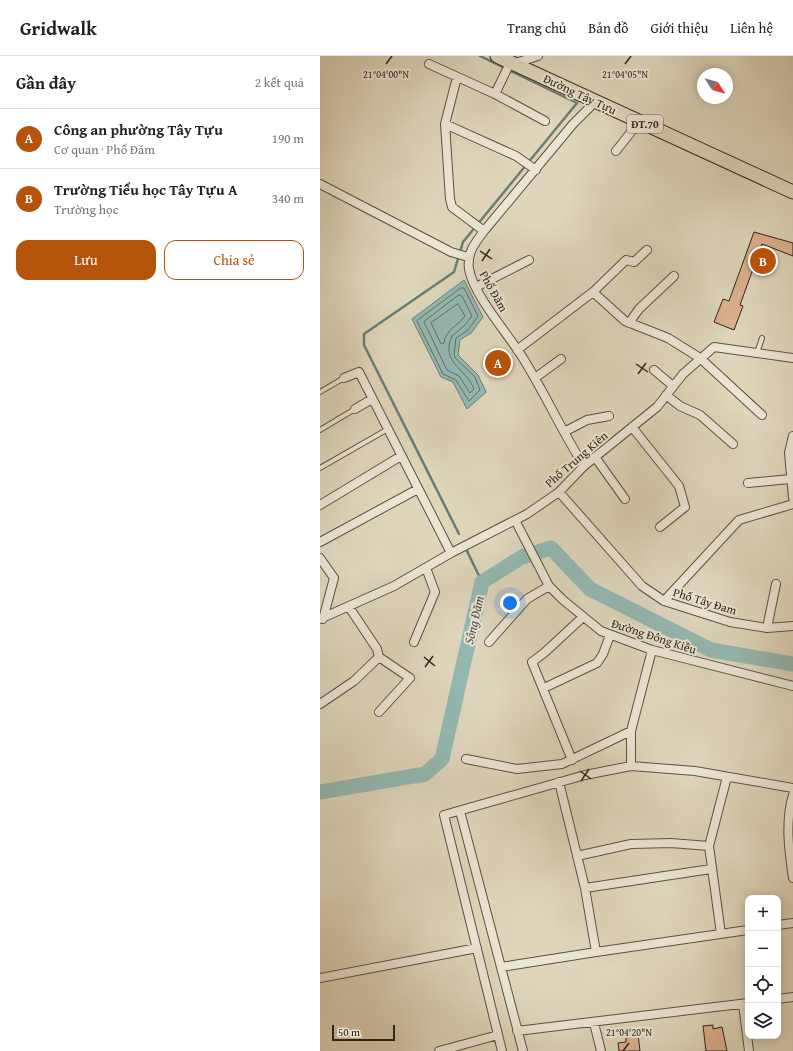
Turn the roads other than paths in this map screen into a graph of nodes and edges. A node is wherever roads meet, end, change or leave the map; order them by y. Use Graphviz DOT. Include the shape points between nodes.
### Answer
graph roads {
  1 [pos="497,56"];
  2 [pos="538,56"];
  3 [pos="429,64"];
  4 [pos="511,64"];
  5 [pos="457,77"];
  6 [pos="495,94"];
  7 [pos="596,102"];
  8 [pos="546,121"];
  9 [pos="639,122"];
  10 [pos="445,124"];
  11 [pos="616,151"];
  12 [pos="535,169"];
  13 [pos="320,184"];
  14 [pos="793,192"];
  15 [pos="482,230"];
  16 [pos="647,250"];
  17 [pos="466,257"];
  18 [pos="529,260"];
  19 [pos="674,276"];
  20 [pos="476,287"];
  21 [pos="593,292"];
  22 [pos="629,322"];
  23 [pos="762,338"];
  24 [pos="517,350"];
  25 [pos="757,353"];
  26 [pos="700,358"];
  27 [pos="793,358"];
  28 [pos="561,359"];
  29 [pos="654,370"];
  30 [pos="344,378"];
  31 [pos="535,378"];
  32 [pos="674,386"];
  33 [pos="320,392"];
  34 [pos="666,395"];
  35 [pos="372,399"];
  36 [pos="355,409"];
  37 [pos="762,415"];
  38 [pos="609,416"];
  39 [pos="632,427"];
  40 [pos="388,429"];
  41 [pos="320,430"];
  42 [pos="564,432"];
  43 [pos="793,436"];
  44 [pos="733,444"];
  45 [pos="401,456"];
  46 [pos="595,457"];
  47 [pos="584,466"];
  48 [pos="320,468"];
  49 [pos="790,479"];
  50 [pos="748,483"];
  51 [pos="418,489"];
  52 [pos="559,492"];
  53 [pos="793,498"];
  54 [pos="625,499"];
  55 [pos="793,504"];
  56 [pos="320,505"];
  57 [pos="515,520"];
  58 [pos="660,527"];
  59 [pos="320,542"];
  60 [pos="453,552"];
  61 [pos="320,558"];
  62 [pos="426,568"];
  63 [pos="776,584"];
  64 [pos="549,586"];
  65 [pos="664,601"];
  66 [pos="349,607"];
  67 [pos="582,617"];
  68 [pos="322,619"];
  69 [pos="793,626"];
  70 [pos="767,628"];
  71 [pos="610,635"];
  72 [pos="414,642"];
  73 [pos="489,642"];
  74 [pos="652,650"];
  75 [pos="379,657"];
  76 [pos="793,686"];
  77 [pos="544,688"];
  78 [pos="320,704"];
  79 [pos="379,712"];
  80 [pos="631,730"];
  81 [pos="466,759"];
  82 [pos="572,760"];
  83 [pos="631,766"];
  84 [pos="727,776"];
  85 [pos="559,782"];
  86 [pos="793,788"];
  87 [pos="793,795"];
  88 [pos="460,811"];
  89 [pos="709,846"];
  90 [pos="577,856"];
  91 [pos="711,869"];
  92 [pos="793,878"];
  93 [pos="585,888"];
  94 [pos="793,923"];
  95 [pos="781,925"];
  96 [pos="745,930"];
  97 [pos="721,934"];
  98 [pos="477,948"];
  99 [pos="596,952"];
  100 [pos="501,967"];
  101 [pos="320,978"];
  102 [pos="793,997"];
  103 [pos="781,999"];
  104 [pos="745,1003"];
  105 [pos="594,1023"];
  106 [pos="517,1031"];
  107 [pos="498,1035"];
  108 [pos="748,1039"];
  109 [pos="439,1051"];
  110 [pos="502,1051"];
  111 [pos="522,1051"];
  112 [pos="601,1051"];
  113 [pos="749,1051"];
  1 -- 4 [label="main road, Đường Tây Tựu / ĐT.70"];
  2 -- 4 [label="street"];
  3 -- 5 [label="street"];
  4 -- 6 [label="street"];
  4 -- 7 [label="main road, Đường Tây Tựu / ĐT.70"];
  5 -- 6 [label="street"];
  5 -- 10 [label="street"];
  6 -- 8 [label="street"];
  7 -- 9 [label="main road, Đường Tây Tựu / ĐT.70"];
  7 -- 12 [label="street" via="573,124"];
  9 -- 11 [label="street"];
  9 -- 14 [label="main road, Đường Tây Tựu / ĐT.70"];
  10 -- 12 [label="street" via="516,156"];
  10 -- 15 [label="street" via="452,207"];
  12 -- 15 [label="street"];
  13 -- 17 [label="street" via="451,252"];
  15 -- 17 [label="street"];
  16 -- 21 [label="street" via="634,262 626,260"];
  17 -- 20 [label="street, Phố Đăm"];
  18 -- 20 [label="street"];
  19 -- 22 [label="street"];
  20 -- 24 [label="street, Phố Đăm"];
  21 -- 22 [label="street"];
  21 -- 24 [label="street"];
  22 -- 26 [label="street" via="668,338"];
  23 -- 25 [label="lane"];
  24 -- 31 [label="street, Phố Đăm"];
  25 -- 26 [label="street, Phố Trung Kiên" via="714,347"];
  25 -- 27 [label="street, Phố Trung Kiên"];
  26 -- 32 [label="street, Phố Trung Kiên"];
  26 -- 37 [label="street"];
  28 -- 31 [label="street"];
  29 -- 32 [label="street"];
  30 -- 33 [label="lane"];
  30 -- 35 [label="street" via="359,371"];
  31 -- 42 [label="street, Phố Đăm"];
  32 -- 34 [label="street, Phố Trung Kiên"];
  34 -- 39 [label="street, Phố Trung Kiên" via="657,407"];
  34 -- 44 [label="street" via="680,406 700,415"];
  35 -- 36 [label="street"];
  35 -- 40 [label="street"];
  36 -- 41 [label="lane"];
  38 -- 42 [label="street" via="587,420"];
  39 -- 46 [label="street, Phố Trung Kiên"];
  39 -- 58 [label="street" via="679,486 684,501 685,507"];
  40 -- 45 [label="street"];
  40 -- 48 [label="lane"];
  42 -- 47 [label="street, Phố Đăm"];
  43 -- 49 [label="street"];
  45 -- 51 [label="street"];
  45 -- 56 [label="street"];
  46 -- 47 [label="street, Phố Trung Kiên"];
  46 -- 54 [label="street"];
  47 -- 52 [label="street, Phố Trung Kiên"];
  49 -- 50 [label="street"];
  49 -- 53 [label="street"];
  51 -- 59 [label="street"];
  51 -- 60 [label="street"];
  52 -- 57 [label="street, Phố Trung Kiên"];
  52 -- 65 [label="street, Phố Tây Đam" via="642,586"];
  55 -- 65 [label="street" via="738,520"];
  57 -- 60 [label="street, Phố Trung Kiên"];
  57 -- 64 [label="street, Đường Đông Kiều"];
  60 -- 62 [label="street, Phố Trung Kiên"];
  61 -- 68 [label="street" via="334,578"];
  62 -- 66 [label="street, Phố Trung Kiên"];
  62 -- 72 [label="street" via="435,592"];
  63 -- 70 [label="street"];
  64 -- 67 [label="street, Đường Đông Kiều"];
  64 -- 73 [label="street" via="527,599"];
  65 -- 70 [label="street, Phố Tây Đam" via="730,622"];
  66 -- 68 [label="street, Phố Trung Kiên"];
  66 -- 75 [label="street" via="377,649"];
  67 -- 71 [label="street, Đường Đông Kiều" via="600,631"];
  67 -- 77 [label="street" via="532,662"];
  69 -- 70 [label="street, Phố Tây Đam"];
  71 -- 74 [label="street, Đường Đông Kiều"];
  71 -- 77 [label="street" via="597,663"];
  74 -- 76 [label="street, Đường Đông Kiều"];
  74 -- 80 [label="street"];
  75 -- 78 [label="street" via="354,681"];
  75 -- 79 [label="street" via="410,678"];
  77 -- 82 [label="street"];
  80 -- 82 [label="street"];
  80 -- 83 [label="street"];
  81 -- 82 [label="street" via="516,770 562,764"];
  83 -- 84 [label="street"];
  83 -- 85 [label="street"];
  84 -- 86 [label="street"];
  84 -- 89 [label="street"];
  85 -- 88 [label="street"];
  85 -- 90 [label="street"];
  87 -- 92 [label="street" via="788,828"];
  88 -- 98 [label="street" via="444,815"];
  88 -- 100 [label="street"];
  89 -- 90 [label="street" via="631,844"];
  89 -- 91 [label="street"];
  90 -- 93 [label="street"];
  91 -- 93 [label="street"];
  91 -- 97 [label="street"];
  93 -- 99 [label="street"];
  94 -- 95 [label="street"];
  96 -- 97 [label="street"];
  97 -- 99 [label="street"];
  98 -- 101 [label="street"];
  98 -- 107 [label="street"];
  99 -- 100 [label="street"];
  100 -- 106 [label="street"];
  102 -- 103 [label="street"];
  104 -- 105 [label="street"];
  105 -- 106 [label="street"];
  105 -- 112 [label="street"];
  106 -- 111 [label="street"];
  107 -- 109 [label="street"];
  107 -- 110 [label="street"];
  108 -- 113 [label="street"];
}
